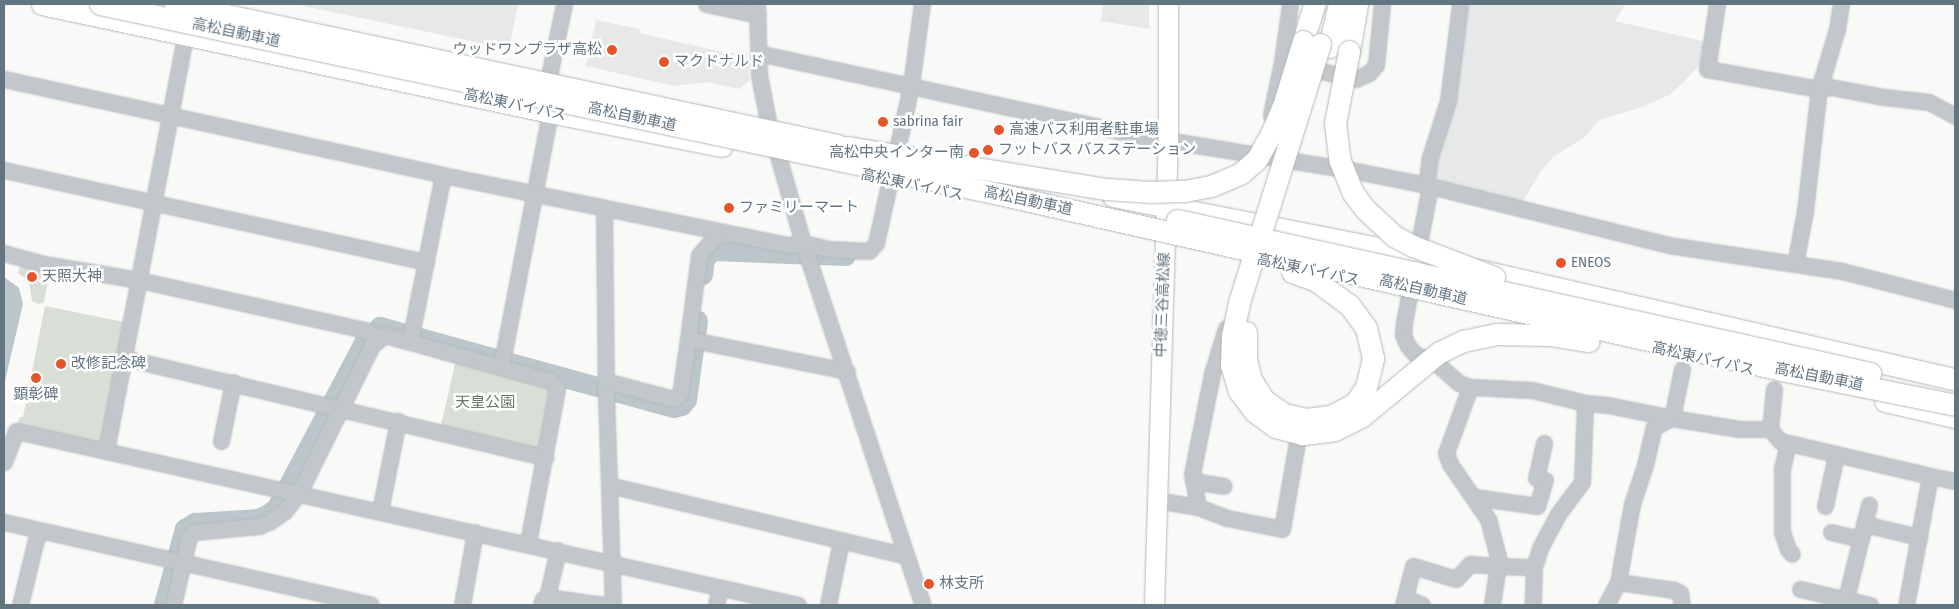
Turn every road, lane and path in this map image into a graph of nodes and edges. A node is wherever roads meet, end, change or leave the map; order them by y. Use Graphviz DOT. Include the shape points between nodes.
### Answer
graph roads {
  1 [pos="42,4"];
  2 [pos="100,4"];
  3 [pos="175,4"];
  4 [pos="192,4"];
  5 [pos="215,4"];
  6 [pos="564,4"];
  7 [pos="706,4"];
  8 [pos="922,4"];
  9 [pos="1168,4"];
  10 [pos="1290,4"];
  11 [pos="1314,4"];
  12 [pos="1330,4"];
  13 [pos="1339,4"];
  14 [pos="1357,4"];
  15 [pos="1382,4"];
  16 [pos="1460,4"];
  17 [pos="1717,4"];
  18 [pos="1841,4"];
  19 [pos="758,9"];
  20 [pos="185,35"];
  21 [pos="1325,46"];
  22 [pos="758,54"];
  23 [pos="1282,62"];
  24 [pos="549,76"];
  25 [pos="4,79"];
  26 [pos="914,86"];
  27 [pos="1819,89"];
  28 [pos="550,112"];
  29 [pos="169,116"];
  30 [pos="1955,116"];
  31 [pos="768,122"];
  32 [pos="1168,140"];
  33 [pos="846,147"];
  34 [pos="897,150"];
  35 [pos="1262,156"];
  36 [pos="778,157"];
  37 [pos="4,170"];
  38 [pos="443,176"];
  39 [pos="890,180"];
  40 [pos="1428,185"];
  41 [pos="534,194"];
  42 [pos="154,203"];
  43 [pos="1166,207"];
  44 [pos="604,208"];
  45 [pos="719,232"];
  46 [pos="1165,239"];
  47 [pos="806,250"];
  48 [pos="4,253"];
  49 [pos="1417,255"];
  50 [pos="1243,256"];
  51 [pos="1270,256"];
  52 [pos="426,262"];
  53 [pos="1795,264"];
  54 [pos="139,280"];
  55 [pos="1410,293"];
  56 [pos="1955,300"];
  57 [pos="1553,303"];
  58 [pos="373,335"];
  59 [pos="410,336"];
  60 [pos="693,340"];
  61 [pos="1223,341"];
  62 [pos="125,358"];
  63 [pos="502,362"];
  64 [pos="1437,364"];
  65 [pos="1682,369"];
  66 [pos="847,371"];
  67 [pos="1955,379"];
  68 [pos="1778,380"];
  69 [pos="233,382"];
  70 [pos="606,387"];
  71 [pos="1470,387"];
  72 [pos="1955,391"];
  73 [pos="1586,403"];
  74 [pos="1955,404"];
  75 [pos="334,406"];
  76 [pos="1955,417"];
  77 [pos="1672,418"];
  78 [pos="398,421"];
  79 [pos="1770,429"];
  80 [pos="220,441"];
  81 [pos="1297,442"];
  82 [pos="1788,443"];
  83 [pos="1544,444"];
  84 [pos="106,451"];
  85 [pos="1836,455"];
  86 [pos="545,457"];
  87 [pos="4,462"];
  88 [pos="1930,476"];
  89 [pos="1193,481"];
  90 [pos="1955,481"];
  91 [pos="608,485"];
  92 [pos="1224,486"];
  93 [pos="291,491"];
  94 [pos="1474,497"];
  95 [pos="1156,500"];
  96 [pos="1869,505"];
  97 [pos="1825,506"];
  98 [pos="1198,507"];
  99 [pos="380,511"];
  100 [pos="4,522"];
  101 [pos="38,531"];
  102 [pos="475,532"];
  103 [pos="1830,532"];
  104 [pos="1863,532"];
  105 [pos="1920,537"];
  106 [pos="841,541"];
  107 [pos="528,543"];
  108 [pos="558,550"];
  109 [pos="1792,554"];
  110 [pos="907,556"];
  111 [pos="178,562"];
  112 [pos="611,563"];
  113 [pos="1498,566"];
  114 [pos="1534,568"];
  115 [pos="1618,582"];
  116 [pos="720,587"];
  117 [pos="1800,588"];
  118 [pos="1846,599"];
  119 [pos="544,601"];
  120 [pos="1404,602"];
  121 [pos="1537,604"];
  122 [pos="20,605"];
  123 [pos="173,605"];
  124 [pos="372,605"];
  125 [pos="462,605"];
  126 [pos="604,605"];
  127 [pos="613,605"];
  128 [pos="716,605"];
  129 [pos="798,605"];
  130 [pos="828,605"];
  131 [pos="923,605"];
  132 [pos="1154,605"];
  133 [pos="1422,605"];
  134 [pos="1492,605"];
  135 [pos="1606,605"];
  136 [pos="1682,605"];
  137 [pos="1870,605"];
  138 [pos="1906,605"];
  1 -- 20 [label="highway, 高松東バイパス"];
  2 -- 51 [label="highway, 高松自動車道, bridge" via="999,194"];
  3 -- 33 [label="highway, 高松自動車道, bridge"];
  4 -- 20 [label="street"];
  5 -- 24 [label="highway, 高松東バイパス"];
  6 -- 24 [label="street"];
  7 -- 19 [label="street"];
  8 -- 26 [label="street"];
  9 -- 32 [label="main road, 中徳三谷高松線"];
  10 -- 23 [label="street"];
  11 -- 21 [label="highway"];
  12 -- 21 [label="highway"];
  13 -- 21 [label="highway"];
  14 -- 21 [label="highway"];
  15 -- 23 [label="street" via="1376,65 1362,77 1356,79"];
  16 -- 40 [label="street" via="1448,100 1430,157"];
  17 -- 27 [label="street" via="1707,69"];
  18 -- 27 [label="street"];
  19 -- 22 [label="street"];
  20 -- 28 [label="highway, 高松東バイパス"];
  20 -- 29 [label="street"];
  21 -- 33 [label="highway, bridge" via="1283,106 1257,159 1241,173 1211,186 1185,191 1107,189"];
  21 -- 51 [label="highway, bridge" via="1250,305 1246,351 1251,380 1264,400 1284,414 1306,419 1332,416 1355,403 1366,387 1373,358 1366,328 1350,305 1316,280 1290,272"];
  21 -- 57 [label="highway, bridge" via="1338,102 1336,143 1346,178 1365,209 1394,236 1413,246 1482,274 1534,289"];
  21 -- 68 [label="highway, bridge" via="1239,303 1232,336 1231,365 1239,391 1254,412 1276,427 1303,434 1334,430 1376,406 1438,353 1463,341 1496,334 1550,335"];
  22 -- 26 [label="street"];
  22 -- 31 [label="street"];
  23 -- 35 [label="street"];
  24 -- 31 [label="highway, 高松東バイパス"];
  25 -- 29 [label="street"];
  26 -- 32 [label="street"];
  26 -- 34 [label="street"];
  27 -- 30 [label="street" via="1831,87 1929,102"];
  27 -- 53 [label="street" via="1805,211"];
  28 -- 36 [label="highway, 高松東バイパス"];
  28 -- 41 [label="street"];
  29 -- 38 [label="street"];
  29 -- 42 [label="street"];
  31 -- 34 [label="highway, 高松東バイパス"];
  31 -- 36 [label="street"];
  32 -- 35 [label="street"];
  32 -- 43 [label="main road, 中徳三谷高松線"];
  33 -- 57 [label="highway, 高松自動車道, bridge"];
  34 -- 43 [label="highway, 高松東バイパス"];
  35 -- 40 [label="street"];
  36 -- 39 [label="highway, 高松東バイパス"];
  36 -- 47 [label="street"];
  37 -- 42 [label="street"];
  38 -- 41 [label="street"];
  38 -- 52 [label="street"];
  39 -- 46 [label="highway, 高松東バイパス"];
  39 -- 47 [label="street" via="876,243 870,251"];
  40 -- 49 [label="street"];
  40 -- 53 [label="street" via="1668,246"];
  41 -- 44 [label="street"];
  41 -- 63 [label="street"];
  42 -- 52 [label="street"];
  42 -- 54 [label="street"];
  43 -- 46 [label="main road, 中徳三谷高松線"];
  43 -- 49 [label="highway, 高松東バイパス"];
  44 -- 45 [label="street"];
  44 -- 70 [label="street"];
  45 -- 47 [label="street"];
  45 -- 60 [label="street" via="699,255"];
  46 -- 50 [label="highway, 高松東バイパス"];
  46 -- 95 [label="main road, 中徳三谷高松線"];
  47 -- 66 [label="street"];
  48 -- 54 [label="street" via="44,264"];
  49 -- 55 [label="street"];
  49 -- 67 [label="highway, 高松東バイパス"];
  50 -- 55 [label="highway, 高松東バイパス"];
  50 -- 61 [label="street"];
  51 -- 68 [label="highway, 高松自動車道, bridge"];
  52 -- 59 [label="street"];
  53 -- 56 [label="street" via="1842,271"];
  54 -- 58 [label="street"];
  54 -- 62 [label="street"];
  55 -- 64 [label="street" via="1403,335 1415,354"];
  55 -- 76 [label="highway, 高松東バイパス"];
  57 -- 72 [label="highway, 高松自動車道, bridge"];
  58 -- 59 [label="street"];
  58 -- 75 [label="street" via="372,345"];
  59 -- 63 [label="street"];
  60 -- 66 [label="street"];
  60 -- 70 [label="street" via="682,388 674,399"];
  61 -- 81 [label="street" via="1230,384 1239,401 1261,425"];
  61 -- 89 [label="street" via="1212,374"];
  62 -- 69 [label="street"];
  62 -- 84 [label="street"];
  63 -- 86 [label="street" via="551,381 557,389"];
  64 -- 71 [label="street" via="1459,383"];
  64 -- 81 [label="street" via="1362,428 1320,442"];
  65 -- 77 [label="street"];
  66 -- 110 [label="street"];
  68 -- 74 [label="highway, 高松自動車道, bridge"];
  68 -- 79 [label="street"];
  69 -- 75 [label="street"];
  69 -- 80 [label="street"];
  70 -- 91 [label="street"];
  71 -- 73 [label="street" via="1532,390"];
  71 -- 94 [label="street" via="1446,453 1450,464"];
  73 -- 77 [label="street"];
  73 -- 114 [label="street" via="1582,482 1558,514 1540,548"];
  75 -- 78 [label="street"];
  75 -- 93 [label="street"];
  77 -- 79 [label="street" via="1739,429"];
  77 -- 115 [label="street" via="1654,427 1632,504"];
  78 -- 86 [label="street"];
  78 -- 99 [label="street"];
  79 -- 82 [label="street" via="1780,441"];
  81 -- 98 [label="street" via="1282,529 1227,518"];
  82 -- 85 [label="street"];
  82 -- 109 [label="street" via="1782,470 1782,532"];
  83 -- 94 [label="street" via="1536,478 1545,480 1537,506"];
  84 -- 87 [label="street" via="16,431"];
  84 -- 93 [label="street"];
  85 -- 88 [label="street"];
  85 -- 97 [label="street"];
  86 -- 107 [label="street"];
  88 -- 90 [label="street"];
  88 -- 105 [label="street"];
  89 -- 92 [label="street"];
  89 -- 98 [label="street"];
  91 -- 106 [label="street"];
  91 -- 112 [label="street"];
  93 -- 99 [label="street"];
  93 -- 111 [label="street" via="285,511 270,522 259,526 194,532 189,536"];
  94 -- 113 [label="street" via="1488,519"];
  95 -- 98 [label="street"];
  95 -- 132 [label="main road, 中徳三谷高松線"];
  96 -- 104 [label="street"];
  99 -- 102 [label="street"];
  100 -- 101 [label="street"];
  101 -- 111 [label="street"];
  101 -- 122 [label="street"];
  102 -- 107 [label="street"];
  102 -- 125 [label="street"];
  103 -- 104 [label="street"];
  104 -- 105 [label="street"];
  104 -- 118 [label="street"];
  105 -- 138 [label="street"];
  106 -- 110 [label="street"];
  106 -- 130 [label="street"];
  107 -- 108 [label="street"];
  108 -- 112 [label="street"];
  108 -- 119 [label="street"];
  110 -- 131 [label="street"];
  111 -- 123 [label="street"];
  111 -- 124 [label="street"];
  112 -- 116 [label="street"];
  112 -- 127 [label="street"];
  113 -- 114 [label="street"];
  113 -- 120 [label="street" via="1470,564 1456,579 1413,566"];
  113 -- 134 [label="street"];
  114 -- 121 [label="street"];
  115 -- 135 [label="street"];
  115 -- 136 [label="street" via="1674,590 1680,593"];
  116 -- 128 [label="street"];
  116 -- 129 [label="street"];
  117 -- 118 [label="street"];
  118 -- 137 [label="street"];
  119 -- 126 [label="street"];
  120 -- 133 [label="street"];
}
